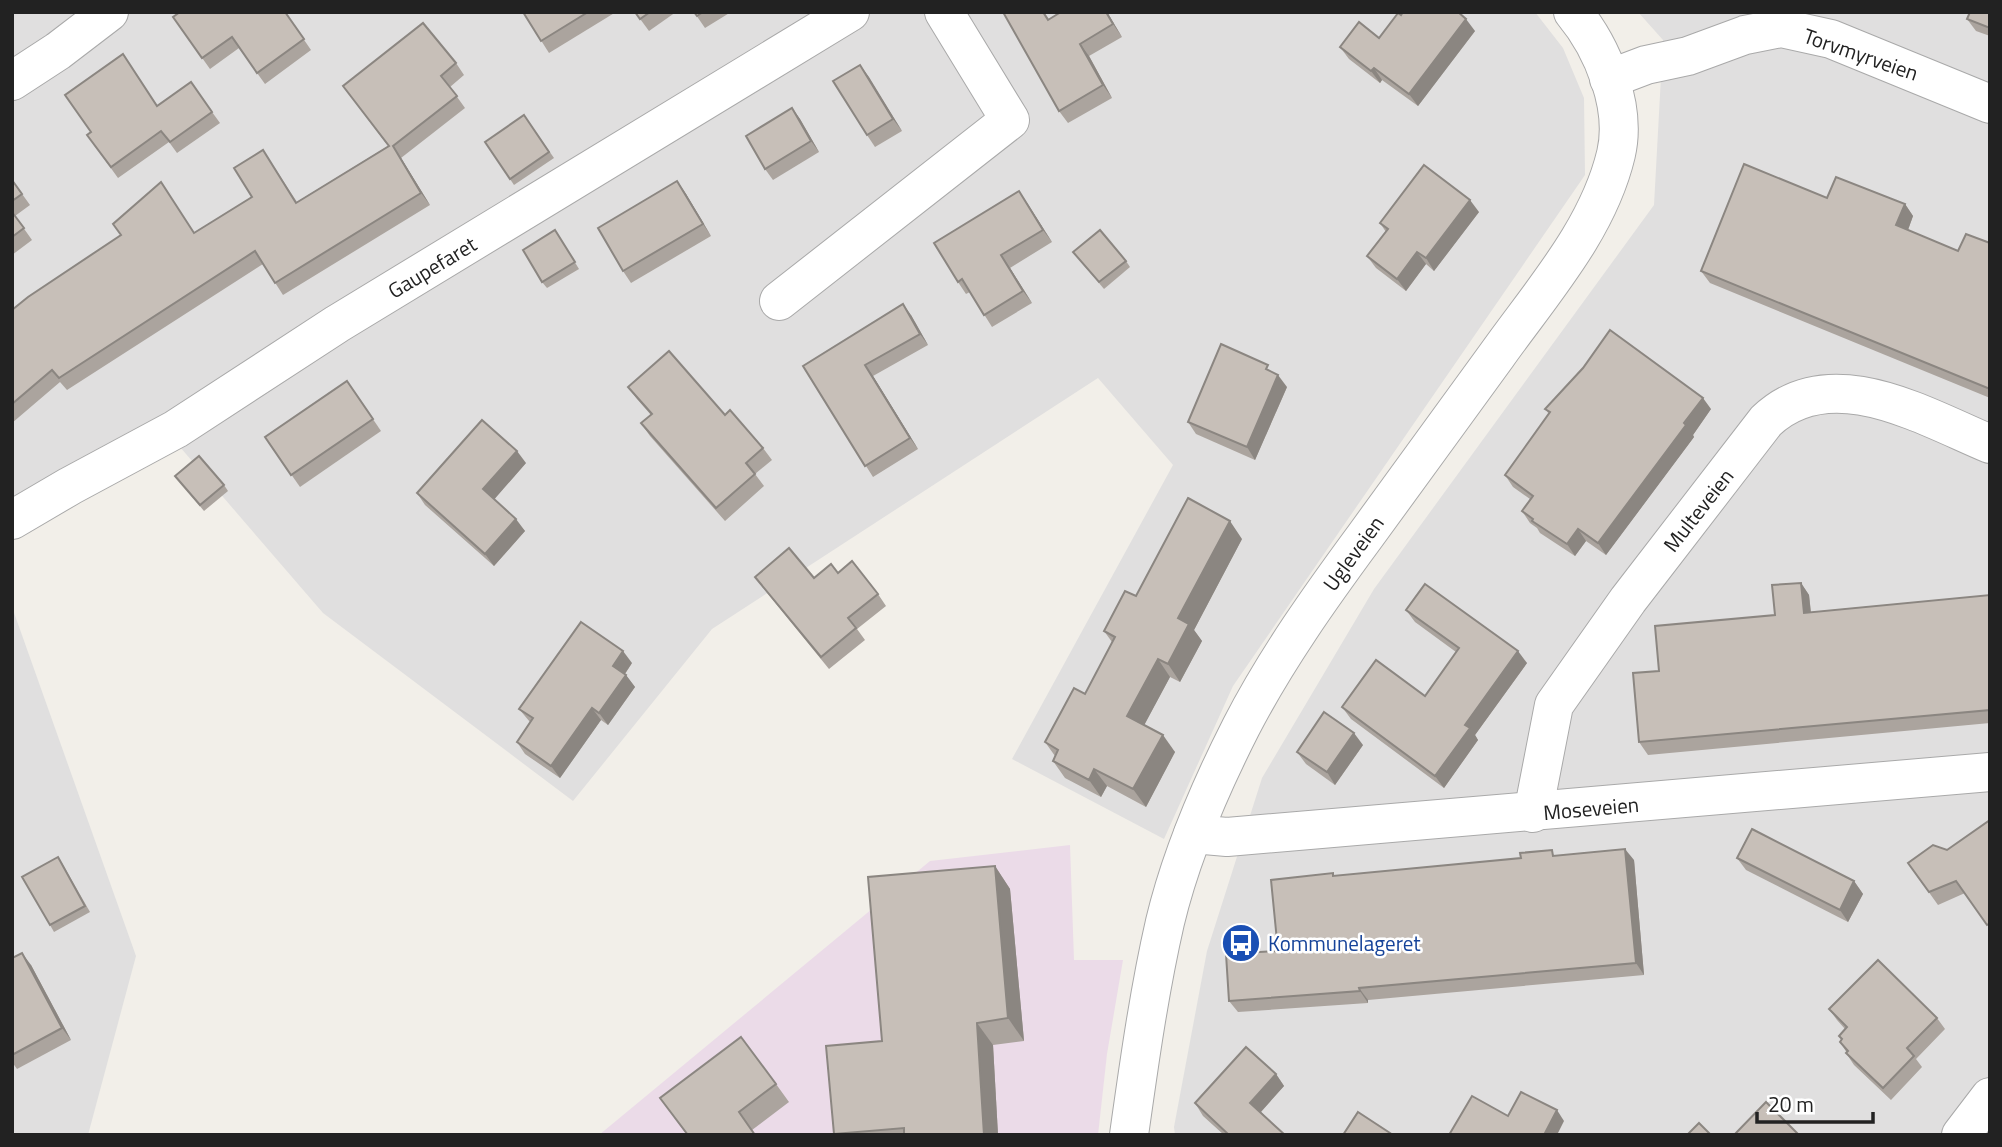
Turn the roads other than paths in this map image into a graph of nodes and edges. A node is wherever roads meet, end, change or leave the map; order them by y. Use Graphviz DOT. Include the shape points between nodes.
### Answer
graph roads {
  1 [pos="109,12"];
  2 [pos="850,12"];
  3 [pos="944,12"];
  4 [pos="1573,12"];
  5 [pos="1781,20"];
  6 [pos="1609,79"];
  7 [pos="12,81"];
  8 [pos="1990,104"];
  9 [pos="779,301"];
  10 [pos="1990,444"];
  11 [pos="12,520"];
  12 [pos="1990,772"];
  13 [pos="1533,813"];
  14 [pos="1193,834"];
  15 [pos="1990,1097"];
  16 [pos="1129,1135"];
  17 [pos="1961,1135"];
  1 -- 7 [label="street"];
  2 -- 11 [label="street, Gaupefaret" via="337,324 176,429"];
  3 -- 9 [label="street" via="1010,120"];
  4 -- 6 [label="street, Ugleveien" via="1589,31"];
  5 -- 6 [label="street, Torvmyrveien" via="1688,56"];
  5 -- 8 [label="street, Torvmyrveien"];
  6 -- 14 [label="street, Ugleveien" via="1618,121 1617,150 1595,211 1555,274 1316,604 1241,726"];
  10 -- 13 [label="street, Multeveien" via="1863,395 1834,393 1778,410 1628,600 1554,705"];
  12 -- 13 [label="street, Moseveien"];
  13 -- 14 [label="street, Moseveien" via="1227,837"];
  14 -- 16 [label="street, Ugleveien" via="1166,920"];
  15 -- 17 [label="street"];
}
